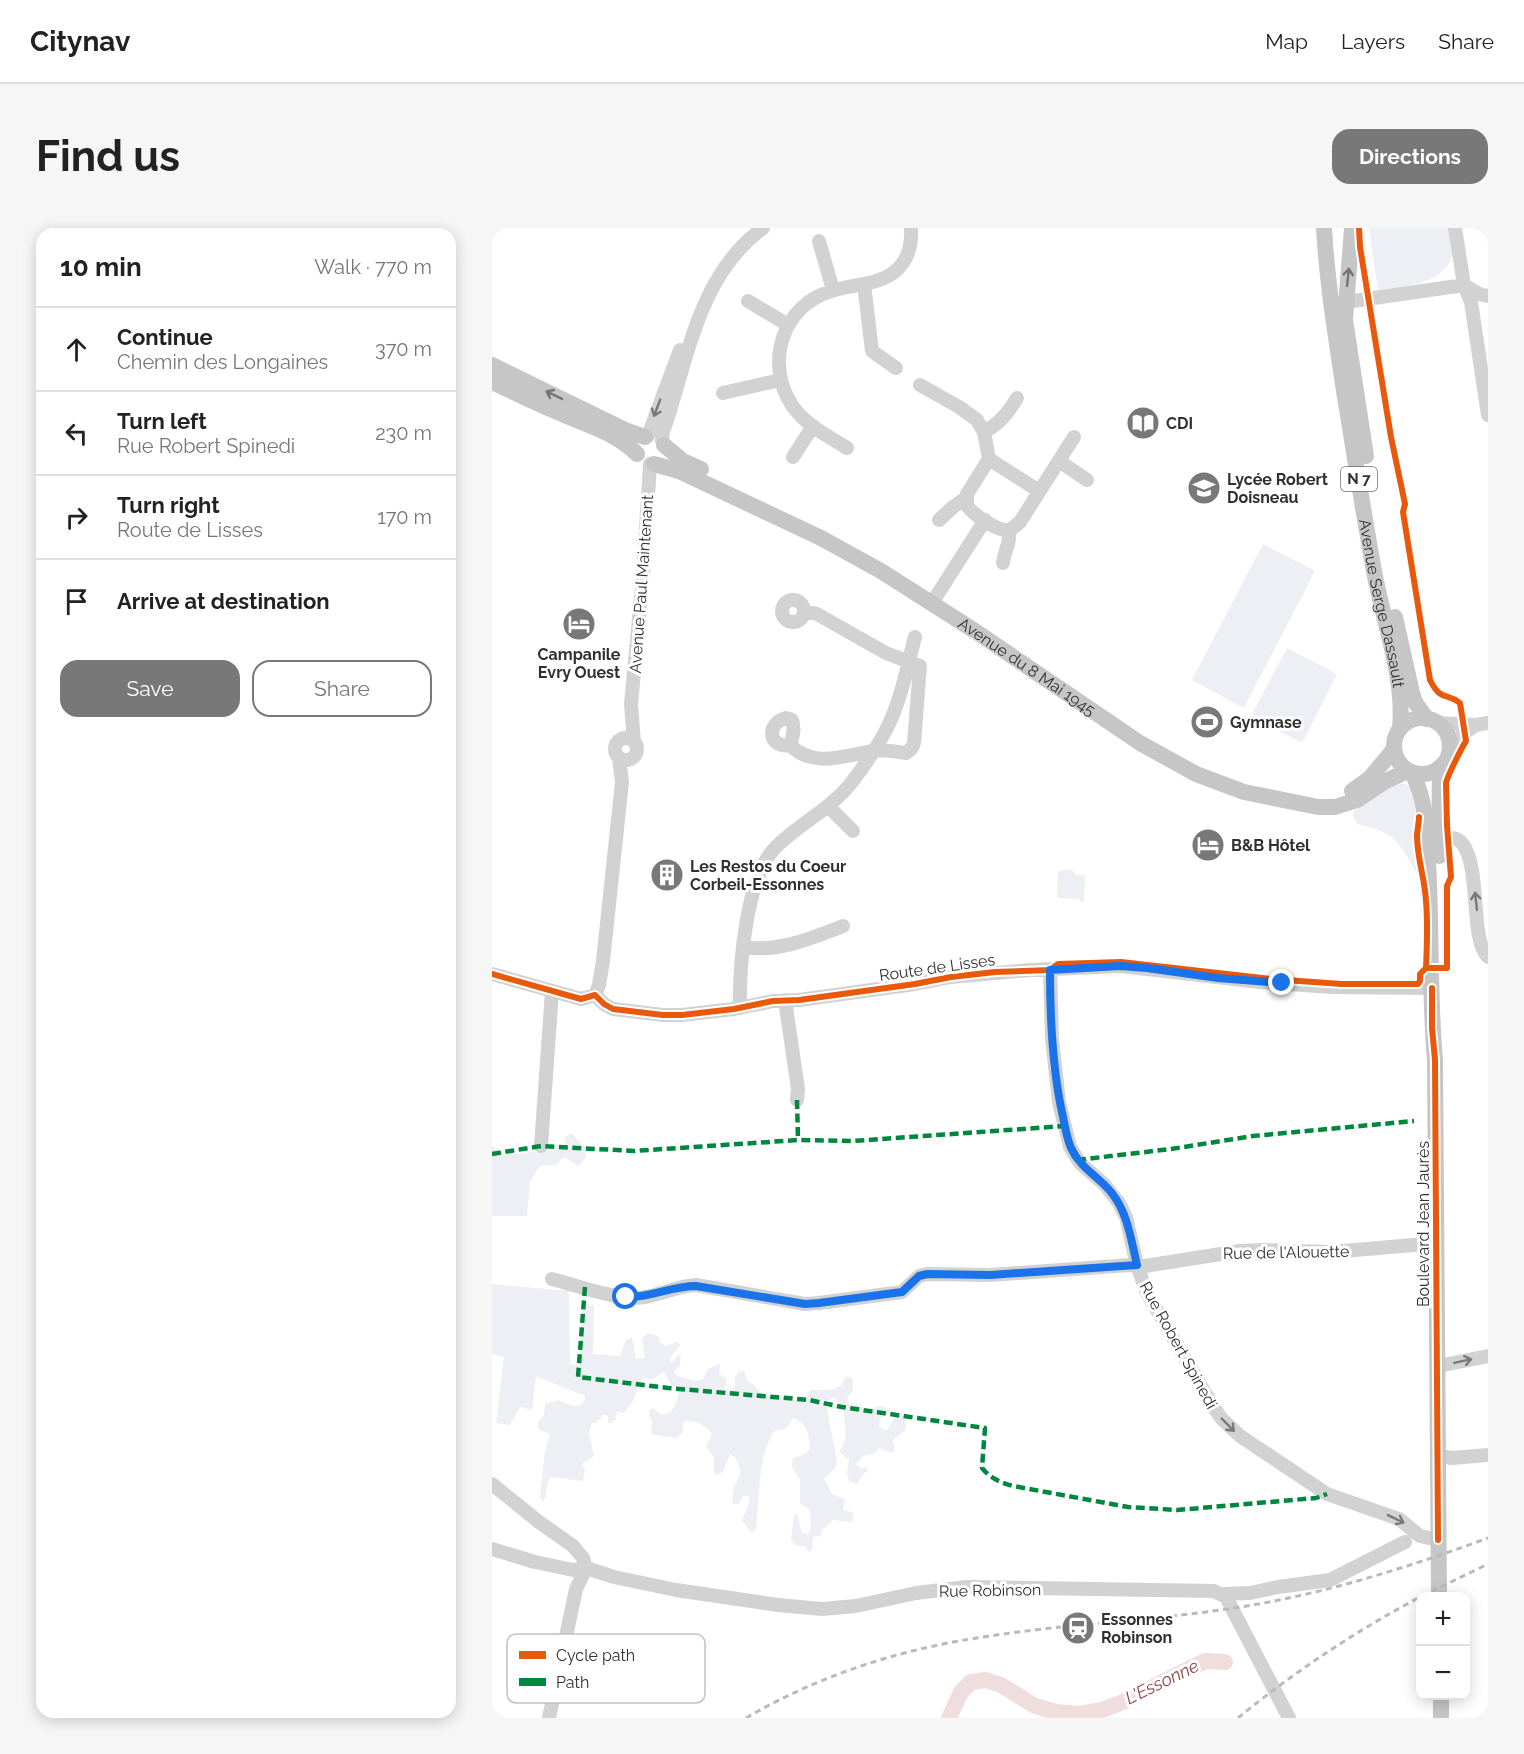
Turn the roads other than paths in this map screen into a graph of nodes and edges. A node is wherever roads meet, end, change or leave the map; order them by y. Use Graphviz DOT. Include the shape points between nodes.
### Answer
graph roads {
  1 [pos="751,228"];
  2 [pos="763,228"];
  3 [pos="911,228"];
  4 [pos="1324,228"];
  5 [pos="1352,228"];
  6 [pos="1455,228"];
  7 [pos="1465,228"];
  8 [pos="819,241"];
  9 [pos="1461,257"];
  10 [pos="864,284"];
  11 [pos="1464,285"];
  12 [pos="833,290"];
  13 [pos="1488,296"];
  14 [pos="748,301"];
  15 [pos="1339,303"];
  16 [pos="788,325"];
  17 [pos="492,365"];
  18 [pos="896,369"];
  19 [pos="492,380"];
  20 [pos="780,380"];
  21 [pos="920,385"];
  22 [pos="723,393"];
  23 [pos="1017,398"];
  24 [pos="1488,415"];
  25 [pos="813,426"];
  26 [pos="984,432"];
  27 [pos="1074,437"];
  28 [pos="655,440"];
  29 [pos="847,448"];
  30 [pos="793,457"];
  31 [pos="989,459"];
  32 [pos="647,461"];
  33 [pos="1059,462"];
  34 [pos="1087,480"];
  35 [pos="1040,491"];
  36 [pos="966,498"];
  37 [pos="939,520"];
  38 [pos="985,520"];
  39 [pos="1009,531"];
  40 [pos="1003,563"];
  41 [pos="935,599"];
  42 [pos="804,611"];
  43 [pos="915,638"];
  44 [pos="909,661"];
  45 [pos="1433,721"];
  46 [pos="1482,724"];
  47 [pos="1400,728"];
  48 [pos="790,745"];
  49 [pos="1394,749"];
  50 [pos="873,751"];
  51 [pos="1449,751"];
  52 [pos="1440,767"];
  53 [pos="1410,772"];
  54 [pos="828,806"];
  55 [pos="854,831"];
  56 [pos="1438,839"];
  57 [pos="843,926"];
  58 [pos="744,947"];
  59 [pos="1488,957"];
  60 [pos="1050,970"];
  61 [pos="492,974"];
  62 [pos="1432,988"];
  63 [pos="552,991"];
  64 [pos="596,994"];
  65 [pos="785,1000"];
  66 [pos="740,1008"];
  67 [pos="1435,1060"];
  68 [pos="797,1100"];
  69 [pos="541,1146"];
  70 [pos="1437,1244"];
  71 [pos="1137,1265"];
  72 [pos="552,1279"];
  73 [pos="1488,1356"];
  74 [pos="1438,1366"];
  75 [pos="1488,1455"];
  76 [pos="1438,1456"];
  77 [pos="492,1484"];
  78 [pos="1411,1538"];
  79 [pos="1438,1540"];
  80 [pos="492,1549"];
  81 [pos="586,1568"];
  82 [pos="1439,1592"];
  83 [pos="1223,1594"];
  84 [pos="566,1634"];
  85 [pos="1441,1700"];
  86 [pos="552,1703"];
  87 [pos="549,1718"];
  88 [pos="1287,1718"];
  89 [pos="1441,1718"];
  1 -- 28 [label="street, one-way" via="732,246 706,286"];
  2 -- 28 [label="street" via="736,251 710,290"];
  3 -- 10 [label="street" via="909,252 900,267 884,278"];
  4 -- 15 [label="main road, Avenue Serge Dassault / N 7"];
  15 -- 5 [label="main road, Avenue Serge Dassault / N 7, one-way"];
  6 -- 9 [label="street"];
  7 -- 9 [label="street"];
  8 -- 12 [label="street"];
  9 -- 11 [label="street"];
  10 -- 12 [label="street"];
  10 -- 18 [label="street" via="872,351"];
  11 -- 13 [label="street"];
  11 -- 15 [label="street"];
  11 -- 24 [label="street" via="1471,302"];
  12 -- 16 [label="street" via="799,309"];
  14 -- 16 [label="street"];
  15 -- 45 [label="main road, Avenue Serge Dassault / N 7" via="1392,604 1412,693"];
  15 -- 47 [label="main road, Avenue Serge Dassault / N 7" via="1374,573 1400,700"];
  16 -- 20 [label="street" via="778,356"];
  28 -- 17 [label="main road, Avenue du 8 Mai 1945, one-way" via="625,430"];
  19 -- 32 [label="main road, Avenue du 8 Mai 1945" via="609,433"];
  20 -- 22 [label="street"];
  20 -- 25 [label="street" via="792,406"];
  21 -- 26 [label="street" via="973,417"];
  23 -- 26 [label="street" via="1006,416"];
  25 -- 29 [label="street"];
  25 -- 30 [label="street"];
  26 -- 31 [label="street"];
  27 -- 33 [label="street"];
  28 -- 32 [label="main road" via="663,456"];
  28 -- 32 [label="main road" via="637,446"];
  28 -- 41 [label="main road, Avenue du 8 Mai 1945" via="683,461 858,545"];
  31 -- 35 [label="street"];
  31 -- 36 [label="street"];
  32 -- 41 [label="main road, Avenue du 8 Mai 1945" via="679,471 821,538"];
  32 -- 64 [label="street, Avenue Paul Maintenant" via="643,576 628,741 637,752 625,758"];
  33 -- 34 [label="street"];
  33 -- 35 [label="street"];
  35 -- 39 [label="street" via="1020,522"];
  36 -- 37 [label="street"];
  36 -- 38 [label="street" via="969,509"];
  38 -- 39 [label="street"];
  38 -- 41 [label="street"];
  39 -- 40 [label="street"];
  41 -- 49 [label="main road, Avenue du 8 Mai 1945" via="1144,736 1222,774 1317,798 1335,797 1361,786"];
  41 -- 53 [label="main road, Avenue du 8 Mai 1945" via="1140,743 1220,784 1318,807 1335,807"];
  42 -- 44 [label="street" via="824,617 886,653"];
  43 -- 44 [label="street"];
  44 -- 50 [label="street" via="894,714"];
  44 -- 50 [label="street" via="921,670 912,748 906,753"];
  45 -- 46 [label="street"];
  45 -- 47 [label="main road" via="1410,721"];
  45 -- 51 [label="main road" via="1448,736"];
  46 -- 51 [label="street" via="1464,733"];
  47 -- 49 [label="main road"];
  48 -- 50 [label="street" via="796,752 817,759 854,757"];
  49 -- 53 [label="main road" via="1398,762"];
  50 -- 54 [label="street"];
  51 -- 52 [label="main road"];
  52 -- 53 [label="main road" via="1430,773"];
  52 -- 56 [label="main road, Boulevard Jean Jaurès"];
  53 -- 62 [label="main road, Boulevard Jean Jaurès" via="1422,795 1425,817"];
  54 -- 55 [label="street"];
  54 -- 58 [label="street" via="788,836 764,861 753,891"];
  59 -- 56 [label="street, one-way" via="1482,947 1466,852 1456,839"];
  56 -- 67 [label="main road, Boulevard Jean Jaurès" via="1440,1031"];
  57 -- 58 [label="street" via="770,948"];
  58 -- 66 [label="street" via="739,970"];
  60 -- 62 [label="street, Route de Lisses" via="1120,966 1302,985"];
  60 -- 65 [label="street, Route de Lisses" via="951,977"];
  60 -- 71 [label="street, Rue Robert Spinedi" via="1059,1102 1070,1147 1080,1163 1119,1203"];
  61 -- 63 [label="street"];
  62 -- 67 [label="main road, Boulevard Jean Jaurès"];
  63 -- 64 [label="street" via="581,999"];
  63 -- 69 [label="street"];
  64 -- 66 [label="street, Route de Lisses" via="613,1009 663,1016"];
  65 -- 66 [label="street, Route de Lisses"];
  65 -- 68 [label="street"];
  67 -- 70 [label="main road, Boulevard Jean Jaurès"];
  70 -- 71 [label="street, Rue de l'Alouette" via="1331,1252 1240,1251"];
  70 -- 74 [label="main road, Boulevard Jean Jaurès"];
  71 -- 72 [label="street, Rue de l'Alouette" via="990,1275 927,1274 919,1276 902,1292 812,1304 696,1286 646,1297 626,1297"];
  71 -- 78 [label="street, Rue Robert Spinedi, one-way" via="1146,1291 1196,1379 1234,1431 1327,1494 1399,1519"];
  74 -- 73 [label="street, one-way"];
  74 -- 76 [label="main road, Boulevard Jean Jaurès"];
  75 -- 76 [label="street"];
  76 -- 79 [label="main road, Boulevard Jean Jaurès"];
  77 -- 81 [label="street" via="573,1546"];
  78 -- 79 [label="street, Rue Robert Spinedi"];
  78 -- 83 [label="street, Rue Robinson" via="1330,1580"];
  79 -- 82 [label="main road, Boulevard Jean Jaurès"];
  80 -- 81 [label="street, Rue Robinson" via="573,1570"];
  81 -- 83 [label="street, Rue Robinson" via="676,1590 822,1609 967,1587 1209,1590"];
  81 -- 84 [label="street" via="576,1588"];
  83 -- 88 [label="street"];
  85 -- 89 [label="main road"];
  86 -- 87 [label="street"];
}
